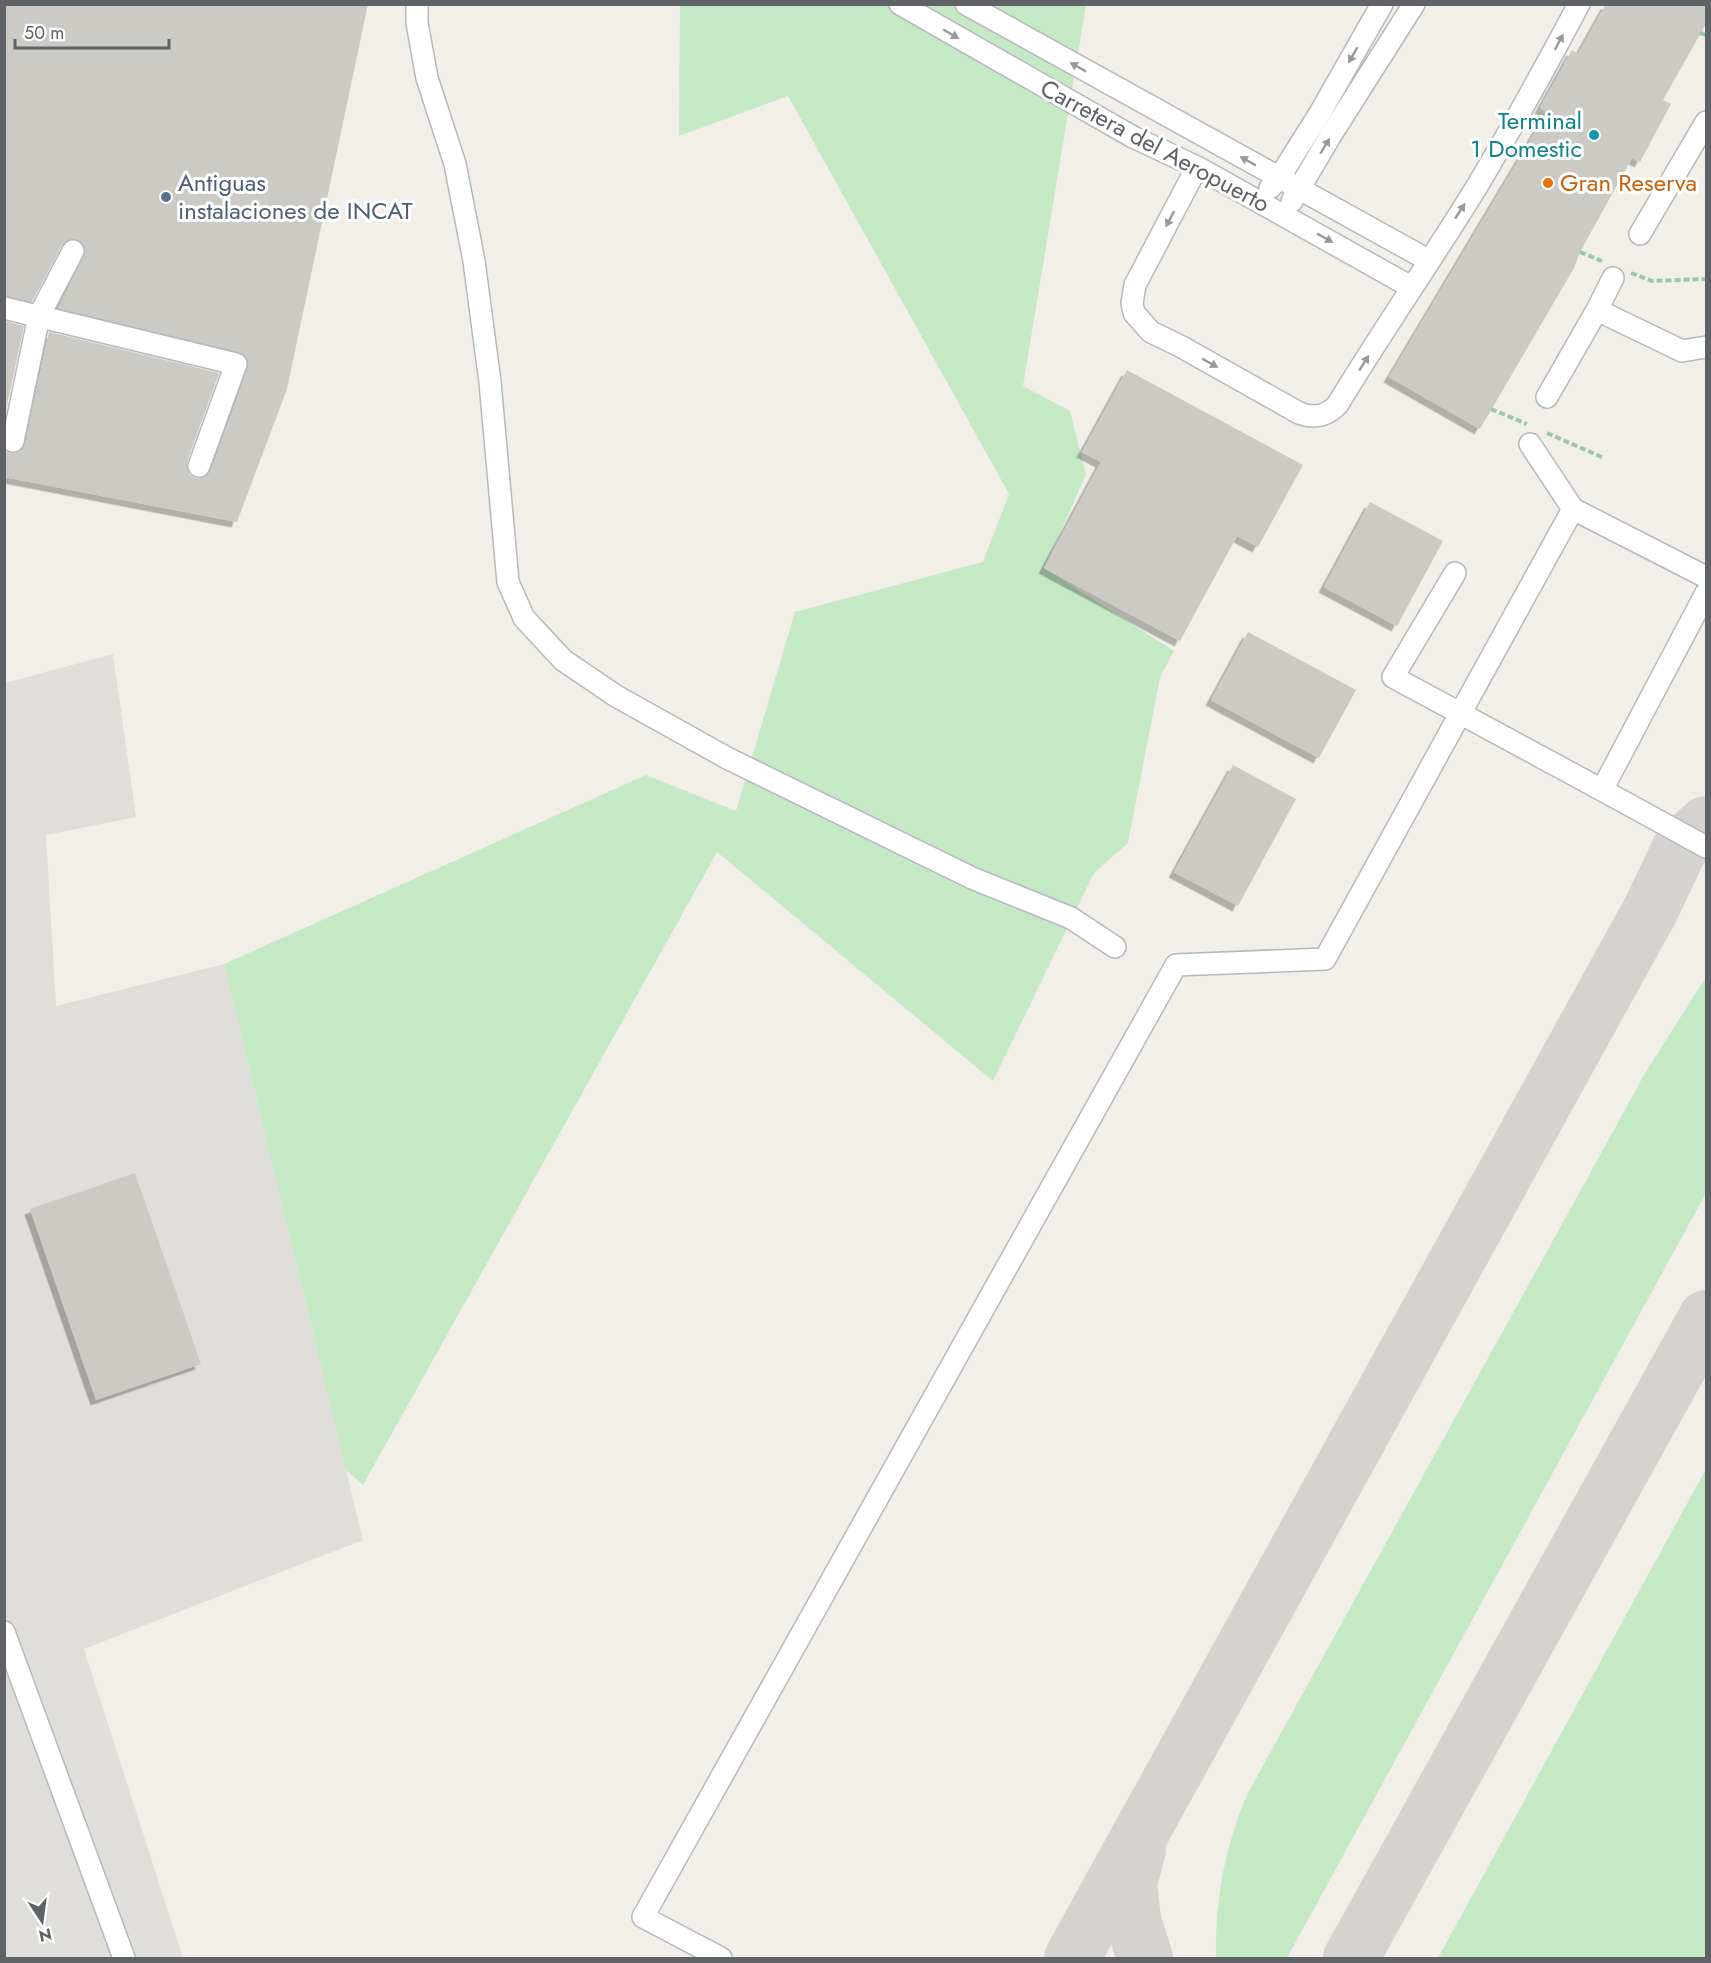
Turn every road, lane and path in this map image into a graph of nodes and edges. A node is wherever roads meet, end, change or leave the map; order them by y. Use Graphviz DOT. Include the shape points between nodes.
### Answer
graph roads {
  1 [pos="417,4"];
  2 [pos="900,4"];
  3 [pos="966,4"];
  4 [pos="1382,4"];
  5 [pos="1414,4"];
  6 [pos="1579,4"];
  7 [pos="1700,33"];
  8 [pos="1707,35"];
  9 [pos="1706,122"];
  10 [pos="1197,167"];
  11 [pos="1279,178"];
  12 [pos="1299,190"];
  13 [pos="1259,201"];
  14 [pos="1285,215"];
  15 [pos="1640,234"];
  16 [pos="73,251"];
  17 [pos="1580,252"];
  18 [pos="1428,260"];
  19 [pos="1615,271"];
  20 [pos="1707,279"];
  21 [pos="1411,286"];
  22 [pos="4,308"];
  23 [pos="1597,310"];
  24 [pos="39,316"];
  25 [pos="1707,346"];
  26 [pos="1547,397"];
  27 [pos="13,441"];
  28 [pos="1530,444"];
  29 [pos="199,466"];
  30 [pos="1573,509"];
  31 [pos="1455,573"];
  32 [pos="1707,577"];
  33 [pos="1707,593"];
  34 [pos="1460,715"];
  35 [pos="1602,790"];
  36 [pos="1707,847"];
  37 [pos="1114,947"];
  38 [pos="4,1632"];
  39 [pos="124,1959"];
  40 [pos="721,1959"];
  1 -- 37 [label="street" via="427,78 455,164 474,261 490,382 508,582 524,618 563,660 616,696 717,753 972,878 1071,918"];
  2 -- 10 [label="street, Carretera del Aeropuerto, one-way" via="1133,137"];
  11 -- 3 [label="street, Carretera del Aeropuerto, one-way"];
  4 -- 11 [label="street, one-way"];
  12 -- 5 [label="street, one-way"];
  18 -- 6 [label="street, one-way" via="1481,179"];
  7 -- 8 [label="path"];
  9 -- 15 [label="street"];
  10 -- 13 [label="street, Carretera del Aeropuerto"];
  10 -- 21 [label="street, one-way" via="1135,285 1134,313 1151,332 1299,413 1316,417 1331,412 1338,404"];
  11 -- 12 [label="street, Carretera del Aeropuerto"];
  11 -- 13 [label="street"];
  12 -- 14 [label="street"];
  12 -- 18 [label="street, Carretera del Aeropuerto"];
  13 -- 14 [label="street, Carretera del Aeropuerto"];
  14 -- 21 [label="street, Carretera del Aeropuerto, one-way"];
  16 -- 24 [label="street"];
  17 -- 19 [label="path"];
  18 -- 21 [label="street"];
  19 -- 20 [label="path" via="1652,281"];
  19 -- 23 [label="street"];
  22 -- 24 [label="street"];
  23 -- 25 [label="street" via="1682,351"];
  23 -- 26 [label="street"];
  24 -- 27 [label="street"];
  24 -- 29 [label="street" via="236,364"];
  28 -- 30 [label="street"];
  30 -- 32 [label="street"];
  30 -- 34 [label="street"];
  31 -- 34 [label="street" via="1393,677"];
  33 -- 35 [label="street"];
  34 -- 35 [label="street"];
  34 -- 40 [label="street" via="1325,959 1176,965 643,1917"];
  35 -- 36 [label="street"];
  38 -- 39 [label="street"];
}
